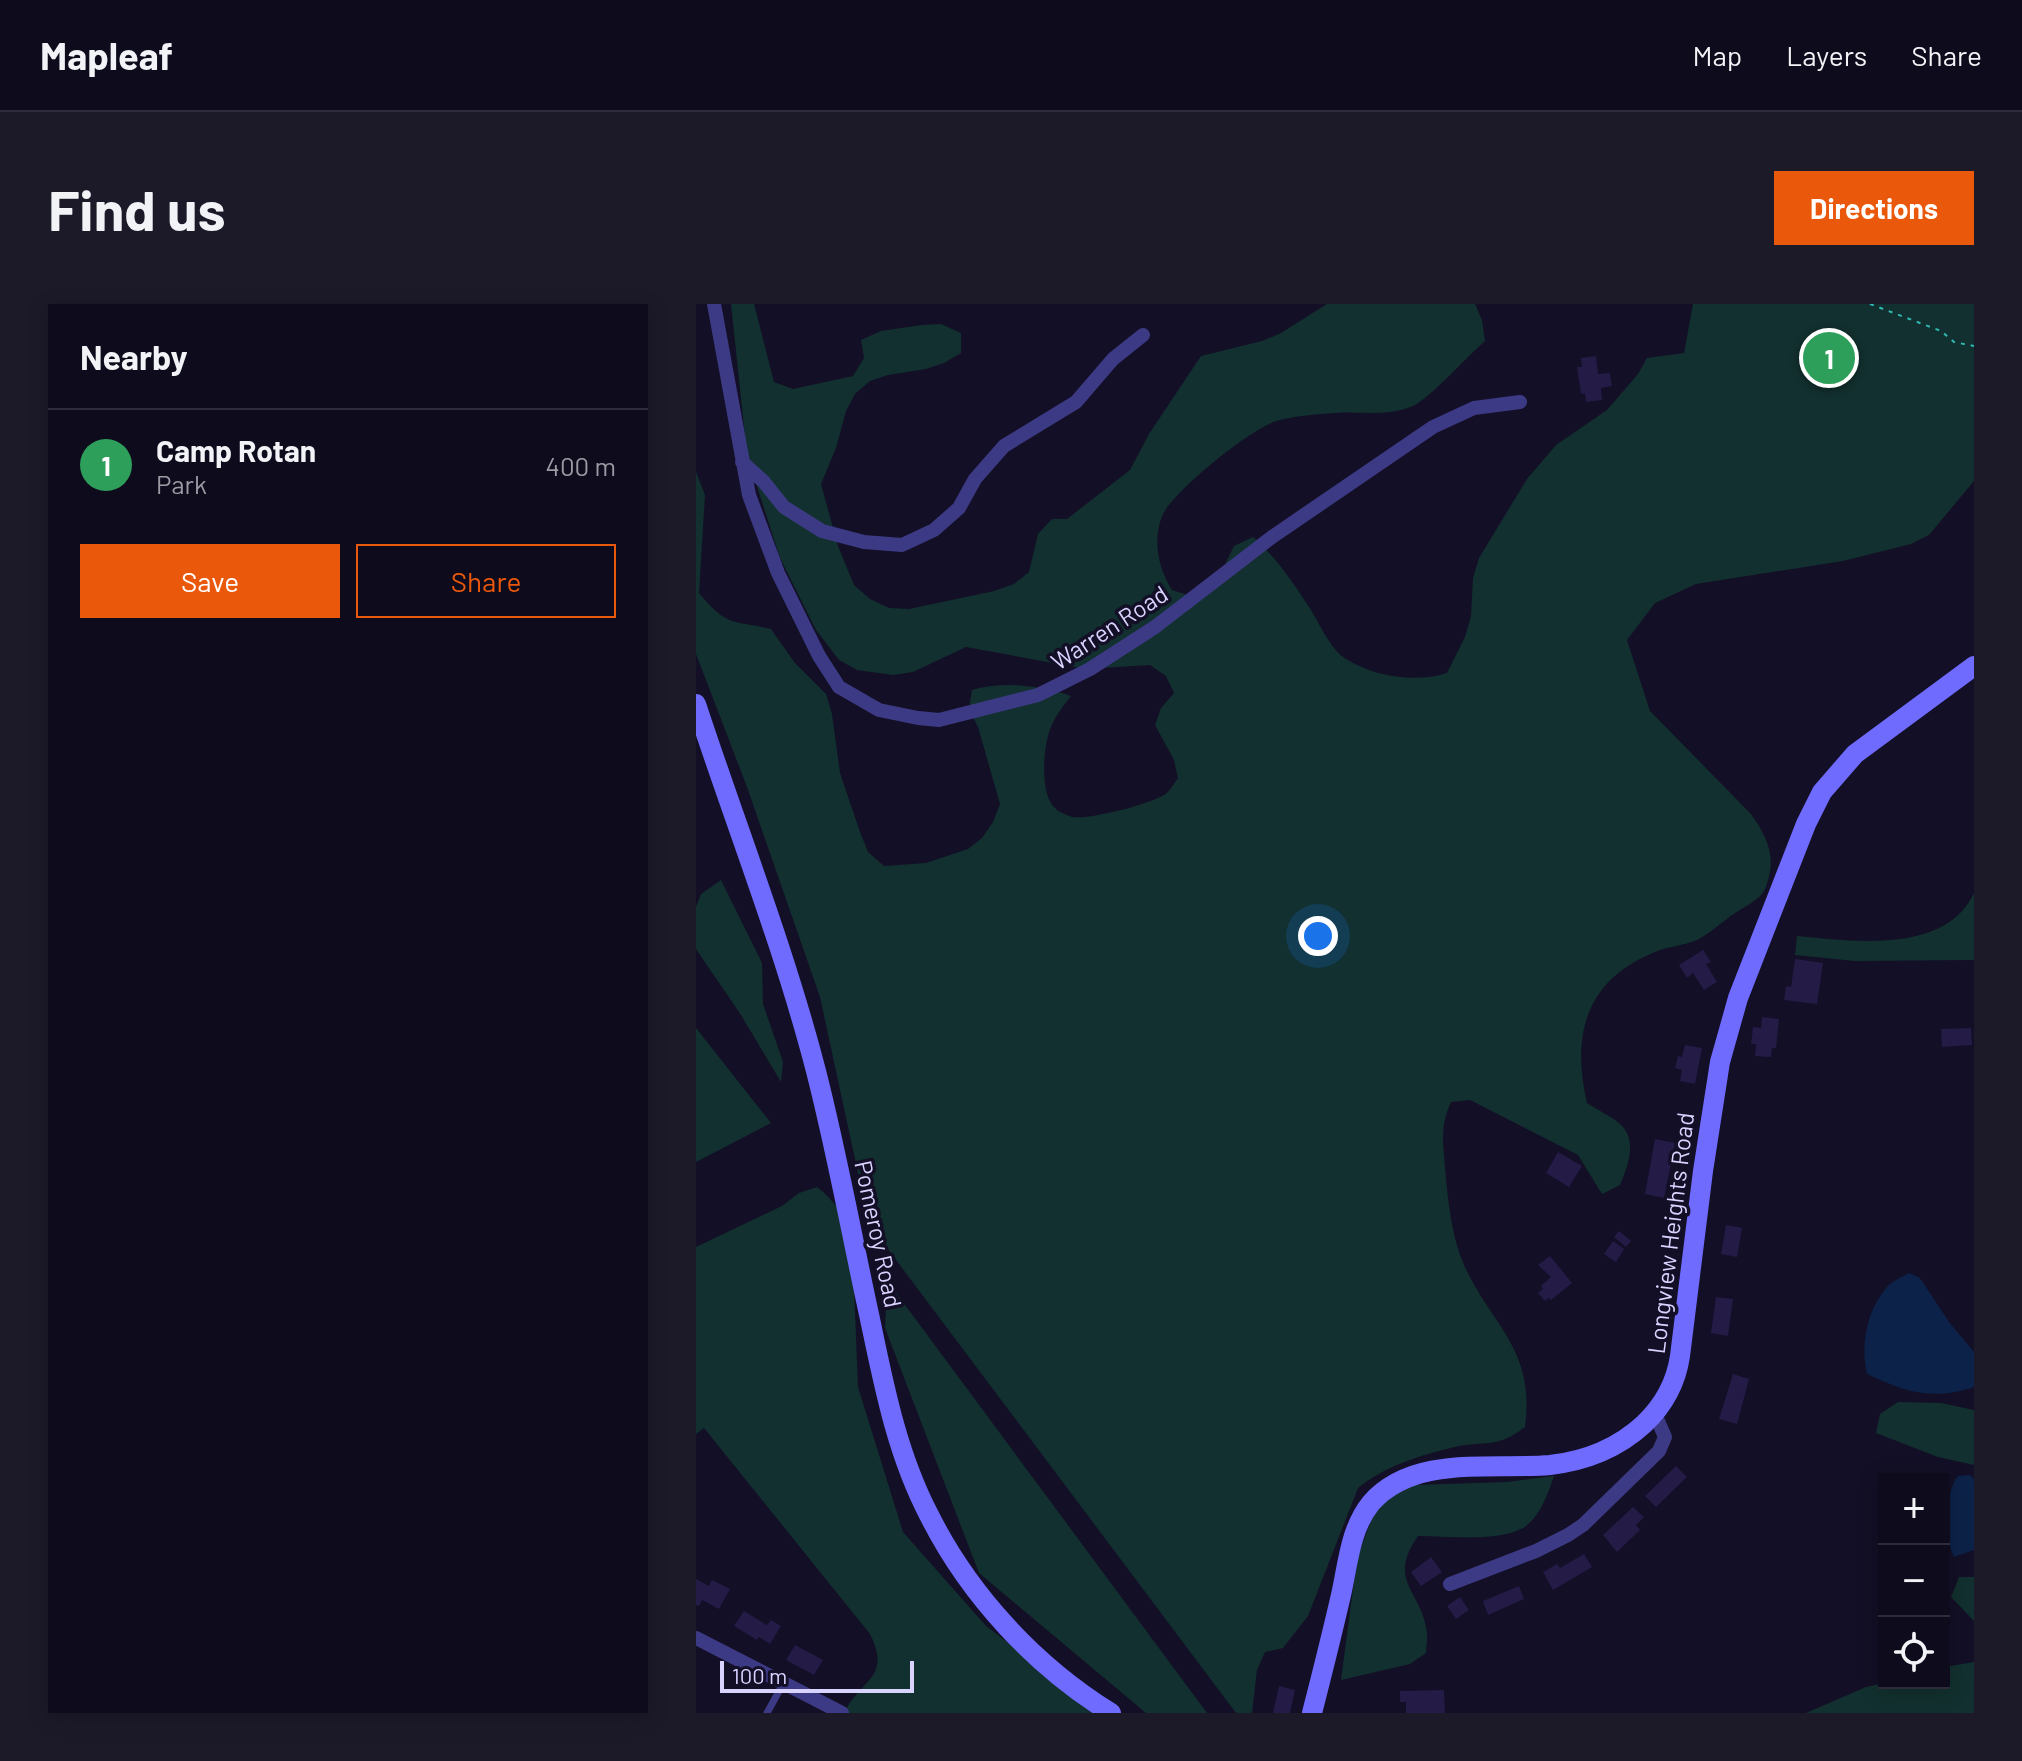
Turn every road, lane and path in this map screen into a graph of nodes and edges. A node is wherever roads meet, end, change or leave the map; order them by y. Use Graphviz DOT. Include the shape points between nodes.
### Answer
graph roads {
  1 [pos="714,304"];
  2 [pos="1870,304"];
  3 [pos="1143,335"];
  4 [pos="1974,346"];
  5 [pos="1520,402"];
  6 [pos="742,462"];
  7 [pos="1974,666"];
  8 [pos="696,704"];
  9 [pos="1655,1414"];
  10 [pos="1450,1584"];
  11 [pos="696,1638"];
  12 [pos="783,1684"];
  13 [pos="767,1713"];
  14 [pos="842,1713"];
  15 [pos="1111,1713"];
  16 [pos="1312,1713"];
  1 -- 6 [label="street, Warren Road"];
  2 -- 4 [label="path"];
  3 -- 6 [label="street" via="1113,359 1076,402 1004,446 975,479 959,508 934,530 902,545 822,531 784,507"];
  5 -- 6 [label="street, Warren Road" via="1474,408 1424,432 1090,669 1038,695 939,720 879,710 839,687 761,534"];
  7 -- 9 [label="street, Longview Heights Road" via="1855,754 1831,779 1806,824 1728,1031 1713,1099 1679,1365"];
  8 -- 15 [label="street, Pomeroy Road" via="804,1028 885,1392 911,1476 952,1555 997,1616 1043,1662"];
  9 -- 10 [label="street" via="1665,1437 1659,1451 1583,1525 1536,1551"];
  9 -- 16 [label="street, Longview Heights Road" via="1621,1442 1591,1456 1550,1465 1466,1466 1390,1486 1370,1505 1353,1534"];
  11 -- 12 [label="street"];
  12 -- 13 [label="lane"];
  12 -- 14 [label="street"];
}
